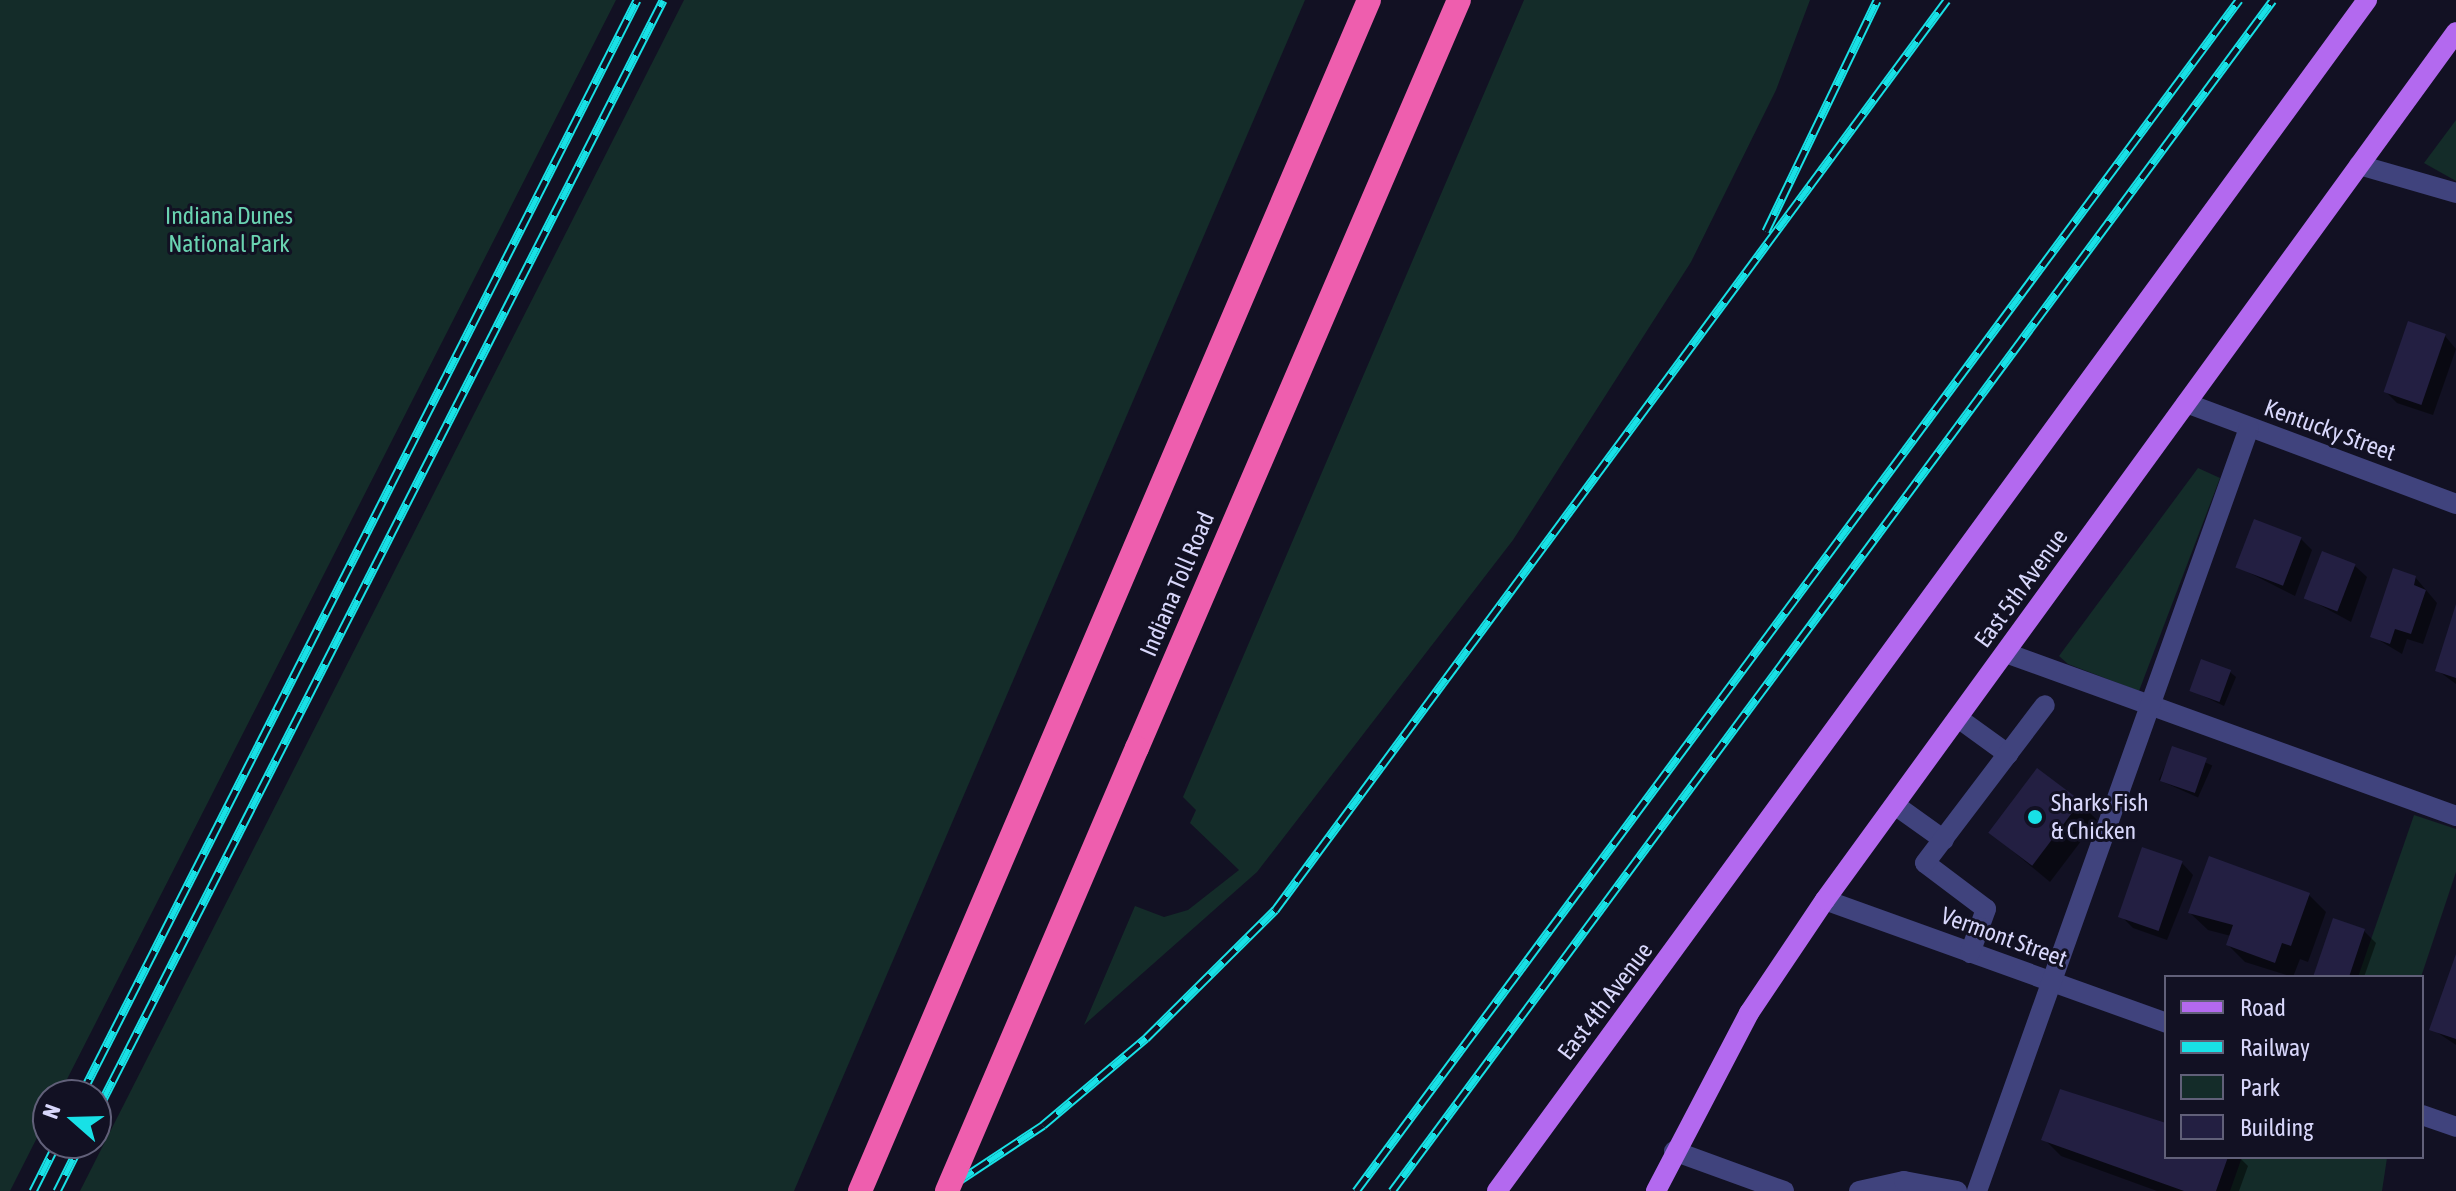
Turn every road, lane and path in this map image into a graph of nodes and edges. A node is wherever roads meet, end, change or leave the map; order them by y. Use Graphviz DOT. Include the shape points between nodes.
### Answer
graph roads {
  1 [pos="1369,0"];
  2 [pos="1459,0"];
  3 [pos="2367,0"];
  4 [pos="2456,32"];
  5 [pos="2359,165"];
  6 [pos="2456,193"];
  7 [pos="2186,403"];
  8 [pos="2249,428"];
  9 [pos="2456,504"];
  10 [pos="2006,653"];
  11 [pos="2045,705"];
  12 [pos="2149,707"];
  13 [pos="1958,718"];
  14 [pos="2008,754"];
  15 [pos="1895,805"];
  16 [pos="2456,816"];
  17 [pos="1944,840"];
  18 [pos="1825,900"];
  19 [pos="1970,953"];
  20 [pos="2050,981"];
  21 [pos="2164,1022"];
  22 [pos="2424,1116"];
  23 [pos="2456,1127"];
  24 [pos="1674,1151"];
  25 [pos="1742,1184"];
  26 [pos="860,1191"];
  27 [pos="947,1191"];
  28 [pos="1497,1191"];
  29 [pos="1656,1191"];
  30 [pos="1784,1191"];
  31 [pos="1859,1191"];
  32 [pos="1957,1191"];
  33 [pos="1977,1191"];
  1 -- 26 [label="highway"];
  2 -- 27 [label="highway, Indiana Toll Road, bridge"];
  3 -- 28 [label="main road, East 4th Avenue"];
  4 -- 5 [label="main road, East 5th Avenue"];
  5 -- 6 [label="street"];
  5 -- 7 [label="main road, East 5th Avenue"];
  7 -- 8 [label="street, Kentucky Street"];
  7 -- 10 [label="main road, East 5th Avenue"];
  8 -- 9 [label="street, Kentucky Street"];
  8 -- 12 [label="street"];
  10 -- 12 [label="street"];
  10 -- 13 [label="main road, East 5th Avenue"];
  11 -- 14 [label="street"];
  12 -- 16 [label="street"];
  12 -- 20 [label="street"];
  13 -- 14 [label="street"];
  13 -- 15 [label="main road, East 5th Avenue"];
  14 -- 17 [label="street"];
  15 -- 17 [label="street"];
  15 -- 18 [label="main road, East 5th Avenue"];
  17 -- 19 [label="street" via="1925,863 1986,909"];
  18 -- 19 [label="street, Vermont Street"];
  18 -- 24 [label="main road, East 5th Avenue" via="1749,1013"];
  19 -- 20 [label="street, Vermont Street"];
  20 -- 21 [label="street, Vermont Street"];
  20 -- 33 [label="street"];
  22 -- 23 [label="street"];
  24 -- 25 [label="street"];
  24 -- 29 [label="main road, East 5th Avenue"];
  25 -- 30 [label="street"];
  31 -- 32 [label="street" via="1904,1181"];
}
